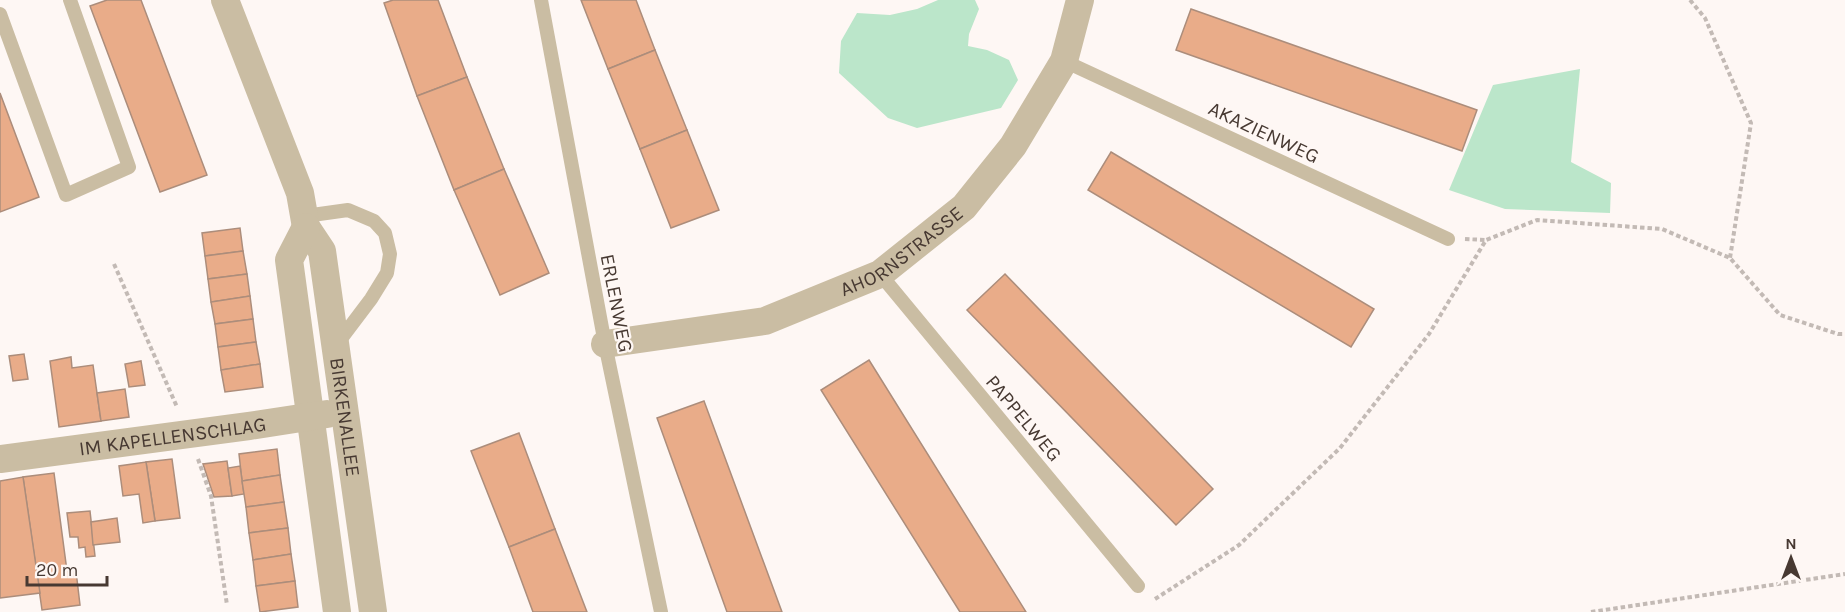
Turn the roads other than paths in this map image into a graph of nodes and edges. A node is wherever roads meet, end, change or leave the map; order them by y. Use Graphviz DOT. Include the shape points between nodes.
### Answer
graph roads {
  1 [pos="70,0"];
  2 [pos="225,0"];
  3 [pos="541,0"];
  4 [pos="1080,0"];
  5 [pos="0,14"];
  6 [pos="1064,61"];
  7 [pos="305,222"];
  8 [pos="1448,239"];
  9 [pos="880,274"];
  10 [pos="605,344"];
  11 [pos="336,346"];
  12 [pos="344,412"];
  13 [pos="310,417"];
  14 [pos="0,459"];
  15 [pos="1138,586"];
  16 [pos="337,612"];
  17 [pos="373,612"];
  18 [pos="661,612"];
  1 -- 5 [label="lane" via="129,167 66,195"];
  2 -- 7 [label="street, BIRKENALLEE" via="300,193"];
  3 -- 10 [label="lane, ERLENWEG"];
  4 -- 6 [label="street, AHORNSTRASSE"];
  6 -- 8 [label="lane, AKAZIENWEG"];
  6 -- 9 [label="street, AHORNSTRASSE" via="1013,146 964,207"];
  7 -- 11 [label="street, BIRKENALLEE" via="322,251"];
  7 -- 11 [label="lane" via="348,210 374,221 385,233 390,254 387,273"];
  7 -- 13 [label="street, BIRKENALLEE" via="289,260"];
  9 -- 10 [label="street, AHORNSTRASSE" via="765,321"];
  9 -- 15 [label="lane, PAPPELWEG"];
  10 -- 18 [label="lane, ERLENWEG"];
  11 -- 12 [label="street, BIRKENALLEE"];
  12 -- 13 [label="street, IM KAPELLENSCHLAG"];
  12 -- 17 [label="street, BIRKENALLEE"];
  13 -- 14 [label="street, IM KAPELLENSCHLAG"];
  13 -- 16 [label="street, BIRKENALLEE"];
}
